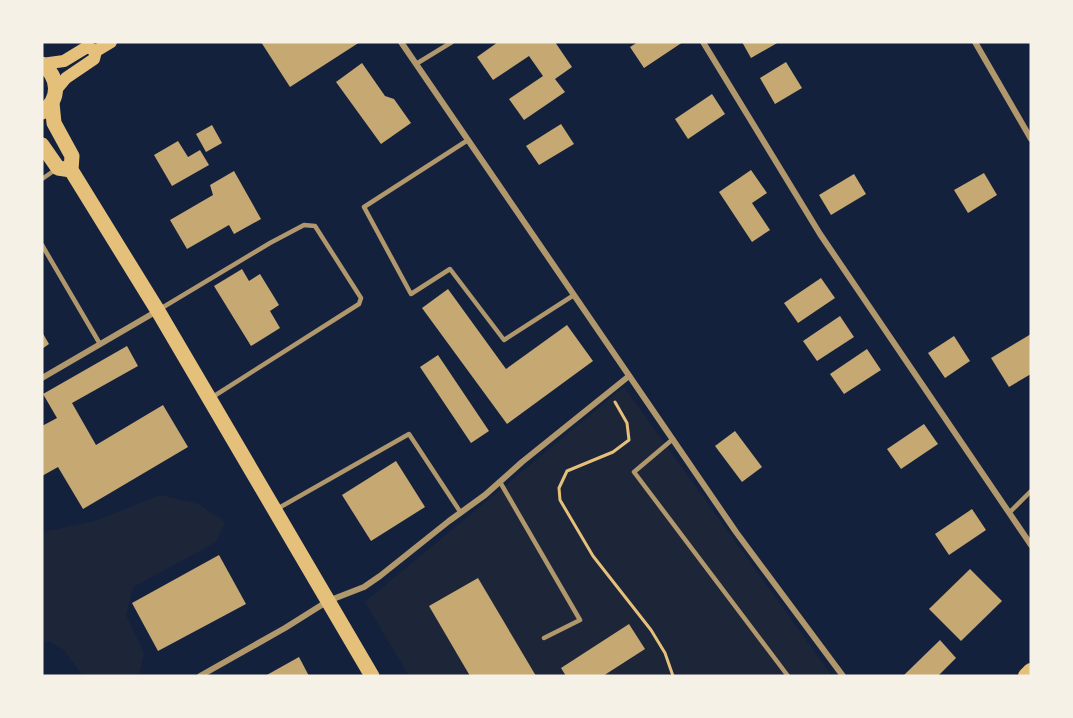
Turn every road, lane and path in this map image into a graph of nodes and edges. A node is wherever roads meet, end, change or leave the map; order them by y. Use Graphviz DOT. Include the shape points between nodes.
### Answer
graph roads {
  1 [pos="111,42"];
  2 [pos="401,42"];
  3 [pos="452,42"];
  4 [pos="704,42"];
  5 [pos="975,42"];
  6 [pos="96,51"];
  7 [pos="42,64"];
  8 [pos="416,64"];
  9 [pos="50,102"];
  10 [pos="1031,139"];
  11 [pos="468,140"];
  12 [pos="42,145"];
  13 [pos="65,169"];
  14 [pos="42,179"];
  15 [pos="42,245"];
  16 [pos="574,296"];
  17 [pos="158,311"];
  18 [pos="100,344"];
  19 [pos="629,376"];
  20 [pos="42,378"];
  21 [pos="609,392"];
  22 [pos="209,400"];
  23 [pos="673,439"];
  24 [pos="500,482"];
  25 [pos="1031,491"];
  26 [pos="274,510"];
  27 [pos="461,513"];
  28 [pos="1009,513"];
  29 [pos="1031,545"];
  30 [pos="328,601"];
  31 [pos="544,638"];
  32 [pos="1031,671"];
  33 [pos="200,676"];
  34 [pos="372,676"];
  35 [pos="673,676"];
  36 [pos="788,676"];
  37 [pos="843,676"];
  38 [pos="1026,676"];
  1 -- 6 [label="main road"];
  2 -- 8 [label="street"];
  3 -- 8 [label="lane"];
  4 -- 28 [label="street" via="820,234"];
  5 -- 10 [label="street"];
  6 -- 7 [label="main road" via="87,48 64,61"];
  6 -- 9 [label="main road" via="94,59 66,78"];
  7 -- 9 [label="main road" via="54,78"];
  8 -- 11 [label="street"];
  9 -- 13 [label="main road" via="54,123 72,156"];
  11 -- 16 [label="street"];
  11 -- 16 [label="lane" via="364,207 411,294 450,270 504,340"];
  12 -- 13 [label="main road"];
  13 -- 14 [label="lane"];
  13 -- 17 [label="main road"];
  15 -- 18 [label="lane"];
  16 -- 19 [label="street"];
  17 -- 18 [label="street"];
  17 -- 22 [label="main road"];
  17 -- 22 [label="lane" via="304,225 315,226 361,298 359,304 323,329"];
  18 -- 20 [label="street"];
  19 -- 21 [label="street"];
  19 -- 23 [label="street"];
  21 -- 24 [label="street"];
  21 -- 35 [label="path" via="627,423 629,440 614,452 567,471 559,488 560,500 593,556 651,630 665,652"];
  22 -- 26 [label="main road"];
  23 -- 36 [label="lane" via="634,472"];
  23 -- 37 [label="street" via="736,532"];
  24 -- 27 [label="street"];
  24 -- 31 [label="lane" via="580,620"];
  25 -- 28 [label="lane"];
  26 -- 27 [label="lane" via="410,434"];
  26 -- 30 [label="main road"];
  27 -- 30 [label="street" via="364,587"];
  28 -- 29 [label="street"];
  30 -- 33 [label="street"];
  30 -- 34 [label="main road"];
  32 -- 38 [label="highway"];
}
